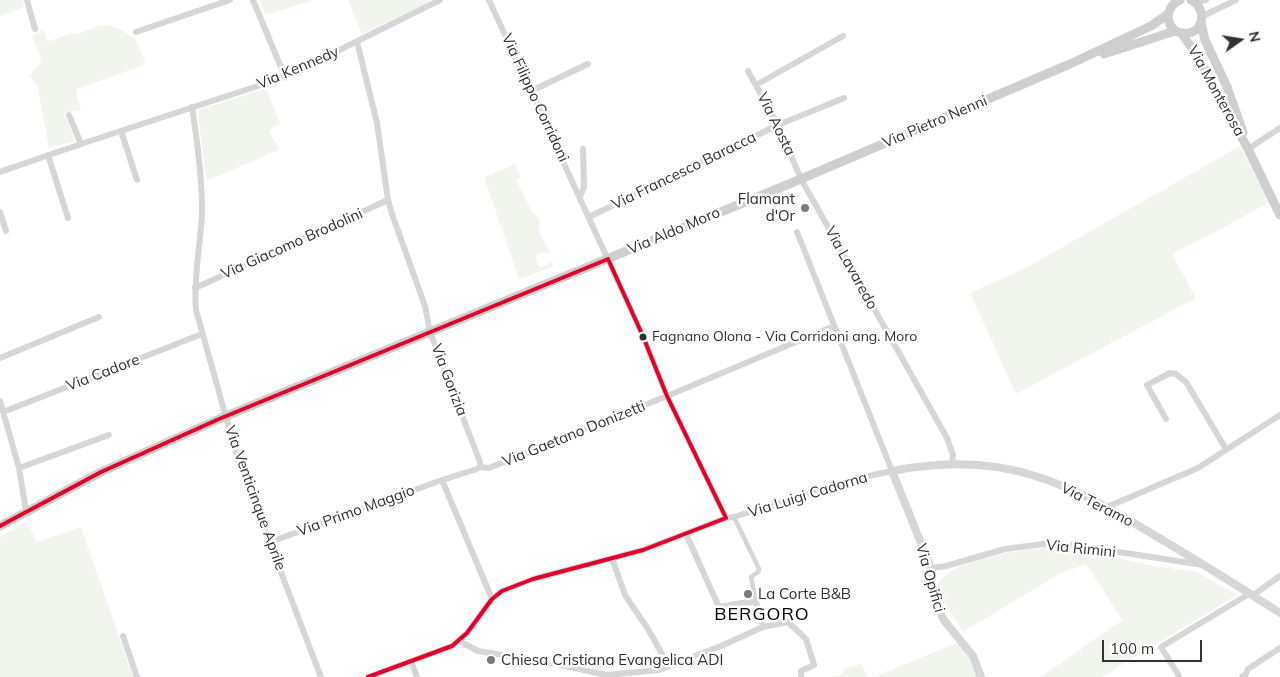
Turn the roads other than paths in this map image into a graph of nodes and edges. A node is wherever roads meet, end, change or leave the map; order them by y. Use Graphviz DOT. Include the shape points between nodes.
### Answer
graph roads {
  1 [pos="27,0"];
  2 [pos="230,0"];
  3 [pos="253,0"];
  4 [pos="440,0"];
  5 [pos="489,0"];
  6 [pos="1180,0"];
  7 [pos="1206,0"];
  8 [pos="1236,0"];
  9 [pos="1193,1"];
  10 [pos="1170,6"];
  11 [pos="1202,20"];
  12 [pos="35,29"];
  13 [pos="136,32"];
  14 [pos="1179,32"];
  15 [pos="843,36"];
  16 [pos="357,42"];
  17 [pos="588,64"];
  18 [pos="1070,64"];
  19 [pos="748,71"];
  20 [pos="285,77"];
  21 [pos="756,85"];
  22 [pos="531,91"];
  23 [pos="844,98"];
  24 [pos="192,107"];
  25 [pos="69,115"];
  26 [pos="778,125"];
  27 [pos="1280,128"];
  28 [pos="121,131"];
  29 [pos="81,144"];
  30 [pos="1248,148"];
  31 [pos="583,149"];
  32 [pos="48,155"];
  33 [pos="0,172"];
  34 [pos="801,179"];
  35 [pos="137,180"];
  36 [pos="580,197"];
  37 [pos="388,200"];
  38 [pos="0,212"];
  39 [pos="1280,215"];
  40 [pos="589,217"];
  41 [pos="68,218"];
  42 [pos="6,231"];
  43 [pos="797,232"];
  44 [pos="608,259"];
  45 [pos="195,288"];
  46 [pos="99,317"];
  47 [pos="834,326"];
  48 [pos="430,332"];
  49 [pos="202,334"];
  50 [pos="0,358"];
  51 [pos="667,396"];
  52 [pos="0,401"];
  53 [pos="3,412"];
  54 [pos="1280,415"];
  55 [pos="226,417"];
  56 [pos="1166,419"];
  57 [pos="109,435"];
  58 [pos="1226,450"];
  59 [pos="952,464"];
  60 [pos="480,467"];
  61 [pos="19,468"];
  62 [pos="892,471"];
  63 [pos="442,480"];
  64 [pos="1107,507"];
  65 [pos="26,511"];
  66 [pos="734,517"];
  67 [pos="726,518"];
  68 [pos="0,526"];
  69 [pos="686,534"];
  70 [pos="270,542"];
  71 [pos="612,558"];
  72 [pos="1204,565"];
  73 [pos="931,568"];
  74 [pos="1280,576"];
  75 [pos="1251,595"];
  76 [pos="492,599"];
  77 [pos="756,602"];
  78 [pos="1280,613"];
  79 [pos="763,628"];
  80 [pos="124,636"];
  81 [pos="459,641"];
  82 [pos="1280,648"];
  83 [pos="411,661"];
  84 [pos="668,665"];
  85 [pos="1179,676"];
  86 [pos="137,677"];
  87 [pos="320,677"];
  88 [pos="368,677"];
  89 [pos="417,677"];
  90 [pos="801,677"];
  91 [pos="981,677"];
  92 [pos="1242,677"];
  1 -- 12 [label="street"];
  2 -- 13 [label="street"];
  3 -- 20 [label="street"];
  4 -- 16 [label="street, Via Kennedy"];
  5 -- 22 [label="street, Via Filippo Corridoni"];
  6 -- 10 [label="main road, Via Pietro Nenni"];
  7 -- 9 [label="street"];
  8 -- 11 [label="street"];
  9 -- 11 [label="main road, Via Monterosa" via="1201,8"];
  10 -- 14 [label="main road, Via Monterosa" via="1168,20"];
  10 -- 18 [label="main road, Via Pietro Nenni" via="1152,26"];
  11 -- 14 [label="main road, Via Pietro Nenni" via="1198,29 1191,33"];
  11 -- 30 [label="main road, Via Monterosa" via="1205,40 1227,86"];
  14 -- 18 [label="main road, Via Pietro Nenni"];
  14 -- 30 [label="main road, Via Monterosa" via="1198,57"];
  15 -- 21 [label="street"];
  16 -- 20 [label="street, Via Kennedy"];
  16 -- 37 [label="street, Via Gorizia" via="377,123"];
  17 -- 22 [label="street"];
  18 -- 34 [label="main road, Via Pietro Nenni"];
  19 -- 21 [label="street, Via Aosta"];
  20 -- 24 [label="street, Via Kennedy"];
  21 -- 26 [label="street, Via Aosta"];
  22 -- 36 [label="street, Via Filippo Corridoni"];
  23 -- 26 [label="street, Via Francesco Baracca"];
  24 -- 28 [label="street, Via Kennedy"];
  24 -- 45 [label="street, Via Venticinque Aprile" via="202,211"];
  25 -- 29 [label="street"];
  26 -- 34 [label="street, Via Aosta"];
  26 -- 40 [label="street, Via Francesco Baracca"];
  27 -- 30 [label="street"];
  28 -- 29 [label="street, Via Kennedy"];
  28 -- 35 [label="street"];
  29 -- 32 [label="street, Via Kennedy"];
  30 -- 39 [label="main road, Via Monterosa"];
  31 -- 36 [label="street, Via Filippo Corridoni" via="584,187"];
  32 -- 33 [label="street, Via Kennedy"];
  32 -- 41 [label="street"];
  34 -- 44 [label="main road, Via Aldo Moro"];
  34 -- 59 [label="street, Via Lavaredo" via="947,438 953,455"];
  36 -- 40 [label="street, Via Filippo Corridoni"];
  37 -- 45 [label="street, Via Giacomo Brodolini"];
  37 -- 48 [label="street, Via Gorizia" via="425,306"];
  38 -- 42 [label="street"];
  40 -- 44 [label="street, Via Filippo Corridoni"];
  43 -- 47 [label="street"];
  44 -- 48 [label="main road, Via Aldo Moro"];
  44 -- 51 [label="street, Via Filippo Corridoni"];
  45 -- 49 [label="street, Via Venticinque Aprile"];
  46 -- 50 [label="street"];
  47 -- 51 [label="street, Via Gaetano Donizetti"];
  47 -- 62 [label="street"];
  48 -- 55 [label="main road, Via Aldo Moro"];
  48 -- 60 [label="street, Via Gorizia"];
  49 -- 53 [label="street, Via Cadore"];
  49 -- 55 [label="street, Via Venticinque Aprile"];
  51 -- 60 [label="street, Via Gaetano Donizetti" via="490,468"];
  51 -- 67 [label="street, Via Filippo Corridoni"];
  52 -- 53 [label="street"];
  53 -- 61 [label="street"];
  54 -- 58 [label="street"];
  55 -- 65 [label="main road, Via Aldo Moro" via="101,472"];
  55 -- 70 [label="street, Via Venticinque Aprile" via="244,478"];
  56 -- 58 [label="street" via="1147,385 1170,373 1186,382"];
  57 -- 61 [label="street"];
  58 -- 64 [label="street" via="1198,468"];
  59 -- 62 [label="street, Via Teramo"];
  59 -- 64 [label="street, Via Teramo" via="1034,475 1077,491"];
  60 -- 63 [label="street"];
  61 -- 65 [label="street"];
  62 -- 66 [label="street, Via Luigi Cadorna" via="850,480"];
  62 -- 73 [label="street, Via Opifici"];
  63 -- 70 [label="street, Via Primo Maggio"];
  63 -- 76 [label="street"];
  64 -- 72 [label="street, Via Teramo"];
  65 -- 68 [label="main road, Via Aldo Moro"];
  66 -- 67 [label="street, Via Luigi Cadorna"];
  66 -- 77 [label="street" via="759,569 751,577"];
  67 -- 69 [label="street, Via Luigi Cadorna"];
  69 -- 71 [label="street, Via Luigi Cadorna"];
  69 -- 77 [label="street" via="719,608"];
  70 -- 87 [label="street, Via Venticinque Aprile"];
  71 -- 76 [label="street, Via Luigi Cadorna" via="533,578 502,591"];
  71 -- 84 [label="street" via="625,595"];
  72 -- 73 [label="street, Via Rimini" via="1073,545 1043,544 1005,549"];
  72 -- 75 [label="street, Via Teramo"];
  73 -- 91 [label="street, Via Opifici" via="931,587 942,619 973,656"];
  74 -- 75 [label="street"];
  75 -- 78 [label="street, Via Teramo"];
  75 -- 85 [label="street" via="1161,647"];
  76 -- 81 [label="street, Via Luigi Cadorna"];
  77 -- 79 [label="street"];
  79 -- 84 [label="street"];
  79 -- 90 [label="street" via="788,622 806,639 814,665 801,672"];
  80 -- 86 [label="street"];
  81 -- 83 [label="street"];
  81 -- 84 [label="street" via="478,651 606,675 659,670"];
  82 -- 92 [label="street" via="1248,669"];
  83 -- 88 [label="street"];
  83 -- 89 [label="street"];
}
